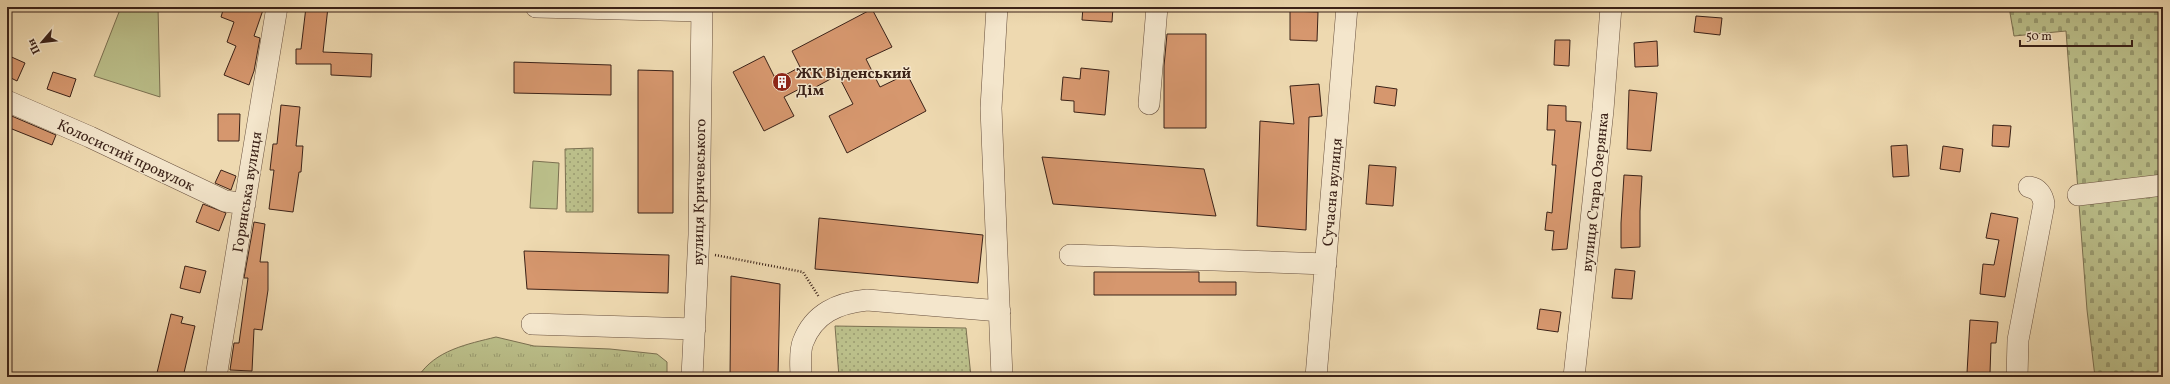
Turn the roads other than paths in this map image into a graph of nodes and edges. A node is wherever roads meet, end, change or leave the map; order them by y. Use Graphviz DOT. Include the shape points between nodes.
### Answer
graph roads {
  1 [pos="277,7"];
  2 [pos="536,7"];
  3 [pos="997,7"];
  4 [pos="1157,7"];
  5 [pos="1347,7"];
  6 [pos="1611,7"];
  7 [pos="702,9"];
  8 [pos="7,101"];
  9 [pos="1149,104"];
  10 [pos="2163,185"];
  11 [pos="2029,186"];
  12 [pos="2078,195"];
  13 [pos="245,204"];
  14 [pos="1070,255"];
  15 [pos="1326,264"];
  16 [pos="1000,311"];
  17 [pos="532,324"];
  18 [pos="695,329"];
  19 [pos="216,377"];
  20 [pos="692,377"];
  21 [pos="801,377"];
  22 [pos="1002,377"];
  23 [pos="1316,377"];
  24 [pos="1574,377"];
  25 [pos="2017,377"];
  1 -- 13 [label="street, Горянська вулиця"];
  2 -- 7 [label="street"];
  3 -- 16 [label="street" via="991,108"];
  4 -- 9 [label="street"];
  5 -- 15 [label="street, Сучасна вулиця"];
  6 -- 24 [label="street, вулиця Стара Озерянка" via="1603,110"];
  7 -- 18 [label="street, вулиця Кричевського"];
  8 -- 13 [label="street, Колосистий провулок" via="225,201"];
  10 -- 12 [label="street"];
  11 -- 25 [label="street" via="2038,190 2044,204 2018,340"];
  13 -- 19 [label="street, Горянська вулиця"];
  14 -- 15 [label="street"];
  15 -- 23 [label="street, Сучасна вулиця"];
  16 -- 21 [label="street" via="867,300 847,302 828,311 812,325 802,344"];
  16 -- 22 [label="street"];
  17 -- 18 [label="street"];
  18 -- 20 [label="street, вулиця Кричевського"];
}
